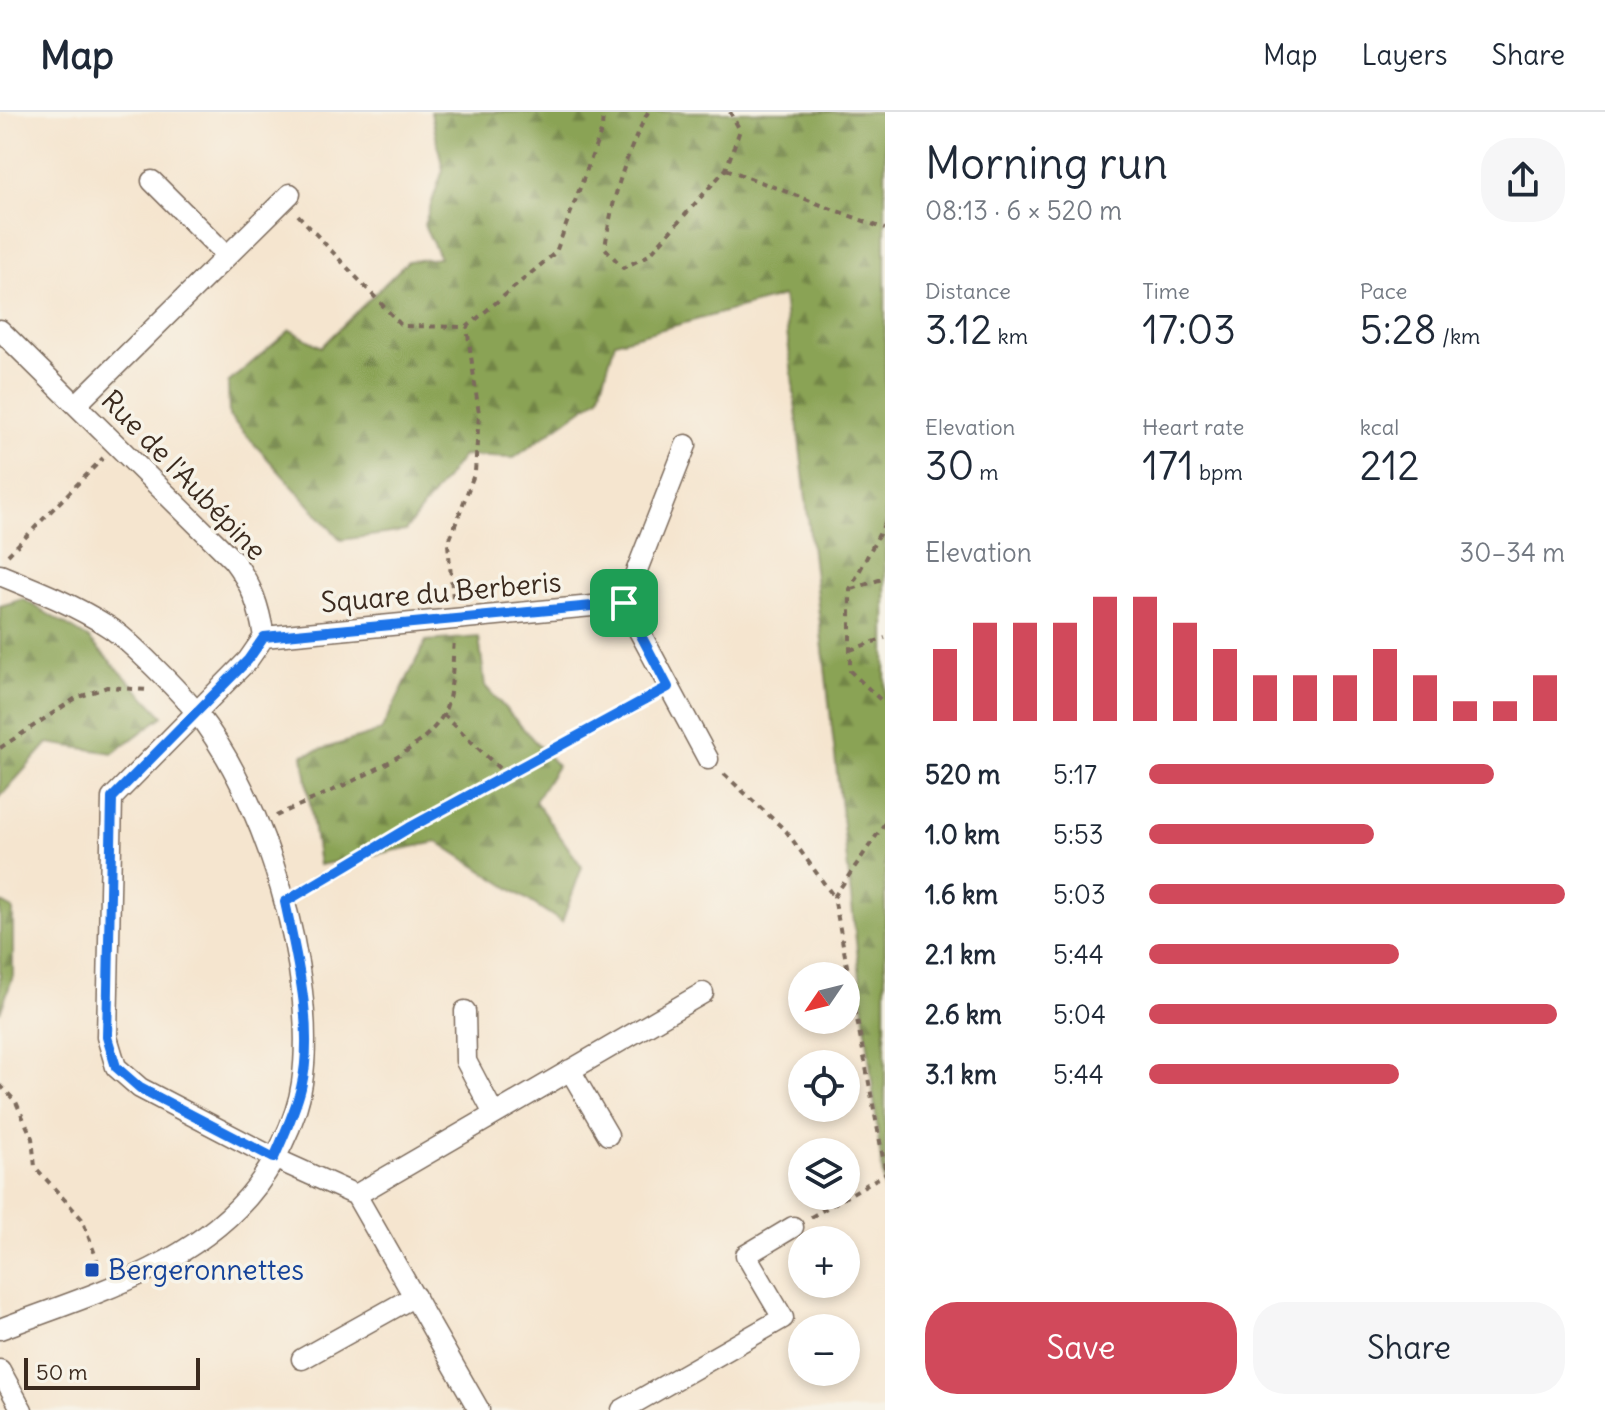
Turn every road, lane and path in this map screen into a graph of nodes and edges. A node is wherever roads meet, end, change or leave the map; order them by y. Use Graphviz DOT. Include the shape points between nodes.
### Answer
graph roads {
  1 [pos="603,112"];
  2 [pos="648,112"];
  3 [pos="730,112"];
  4 [pos="726,169"];
  5 [pos="152,181"];
  6 [pos="290,194"];
  7 [pos="885,229"];
  8 [pos="227,256"];
  9 [pos="0,330"];
  10 [pos="77,404"];
  11 [pos="116,443"];
  12 [pos="686,445"];
  13 [pos="885,523"];
  14 [pos="2,567"];
  15 [pos="885,578"];
  16 [pos="850,589"];
  17 [pos="624,603"];
  18 [pos="264,637"];
  19 [pos="885,638"];
  20 [pos="849,650"];
  21 [pos="169,685"];
  22 [pos="668,687"];
  23 [pos="885,704"];
  24 [pos="196,712"];
  25 [pos="443,714"];
  26 [pos="0,748"];
  27 [pos="708,759"];
  28 [pos="506,775"];
  29 [pos="885,823"];
  30 [pos="834,897"];
  31 [pos="285,902"];
  32 [pos="703,993"];
  33 [pos="465,1011"];
  34 [pos="570,1070"];
  35 [pos="0,1085"];
  36 [pos="494,1114"];
  37 [pos="608,1135"];
  38 [pos="274,1158"];
  39 [pos="885,1171"];
  40 [pos="356,1195"];
  41 [pos="795,1226"];
  42 [pos="788,1230"];
  43 [pos="102,1290"];
  44 [pos="415,1296"];
  45 [pos="0,1329"];
  46 [pos="302,1359"];
  47 [pos="0,1370"];
  48 [pos="22,1410"];
  49 [pos="479,1410"];
  50 [pos="622,1410"];
  1 -- 6 [label="path" via="602,129 556,252 467,327 402,326 300,220"];
  2 -- 4 [label="path" via="627,152 606,237 605,248 623,268 649,255"];
  3 -- 4 [label="path" via="740,130"];
  4 -- 7 [label="path"];
  5 -- 8 [label="street"];
  6 -- 8 [label="street"];
  8 -- 10 [label="street"];
  9 -- 10 [label="street, Rue de l'Aubépine"];
  10 -- 11 [label="street, Rue de l'Aubépine"];
  11 -- 14 [label="path"];
  11 -- 18 [label="street, Rue de l'Aubépine" via="233,560 251,585"];
  12 -- 17 [label="street"];
  13 -- 16 [label="path"];
  14 -- 21 [label="street" via="112,628"];
  15 -- 16 [label="path"];
  16 -- 20 [label="path"];
  17 -- 18 [label="street, Square du Berberis"];
  17 -- 22 [label="street"];
  18 -- 24 [label="street"];
  19 -- 20 [label="path"];
  20 -- 23 [label="path" via="850,671"];
  21 -- 24 [label="street"];
  21 -- 26 [label="path" via="147,690 107,687 76,698"];
  22 -- 27 [label="street"];
  22 -- 28 [label="path"];
  24 -- 31 [label="street" via="241,784"];
  24 -- 38 [label="street" via="112,798 107,1037 116,1067 140,1088"];
  25 -- 28 [label="path"];
  27 -- 30 [label="path" via="786,831"];
  28 -- 31 [label="path"];
  29 -- 30 [label="path"];
  30 -- 39 [label="path"];
  31 -- 38 [label="street" via="302,983 302,1084"];
  32 -- 34 [label="street"];
  33 -- 36 [label="street" via="466,1061"];
  34 -- 36 [label="street"];
  34 -- 37 [label="street"];
  35 -- 43 [label="path" via="16,1102 32,1138 35,1167 82,1219 99,1263"];
  36 -- 40 [label="street"];
  38 -- 40 [label="street"];
  38 -- 43 [label="street" via="251,1194 222,1224 192,1247"];
  39 -- 41 [label="path"];
  40 -- 44 [label="street"];
  42 -- 50 [label="street" via="746,1255 783,1318"];
  43 -- 45 [label="street"];
  44 -- 46 [label="street"];
  44 -- 49 [label="street"];
  47 -- 48 [label="street"];
}
